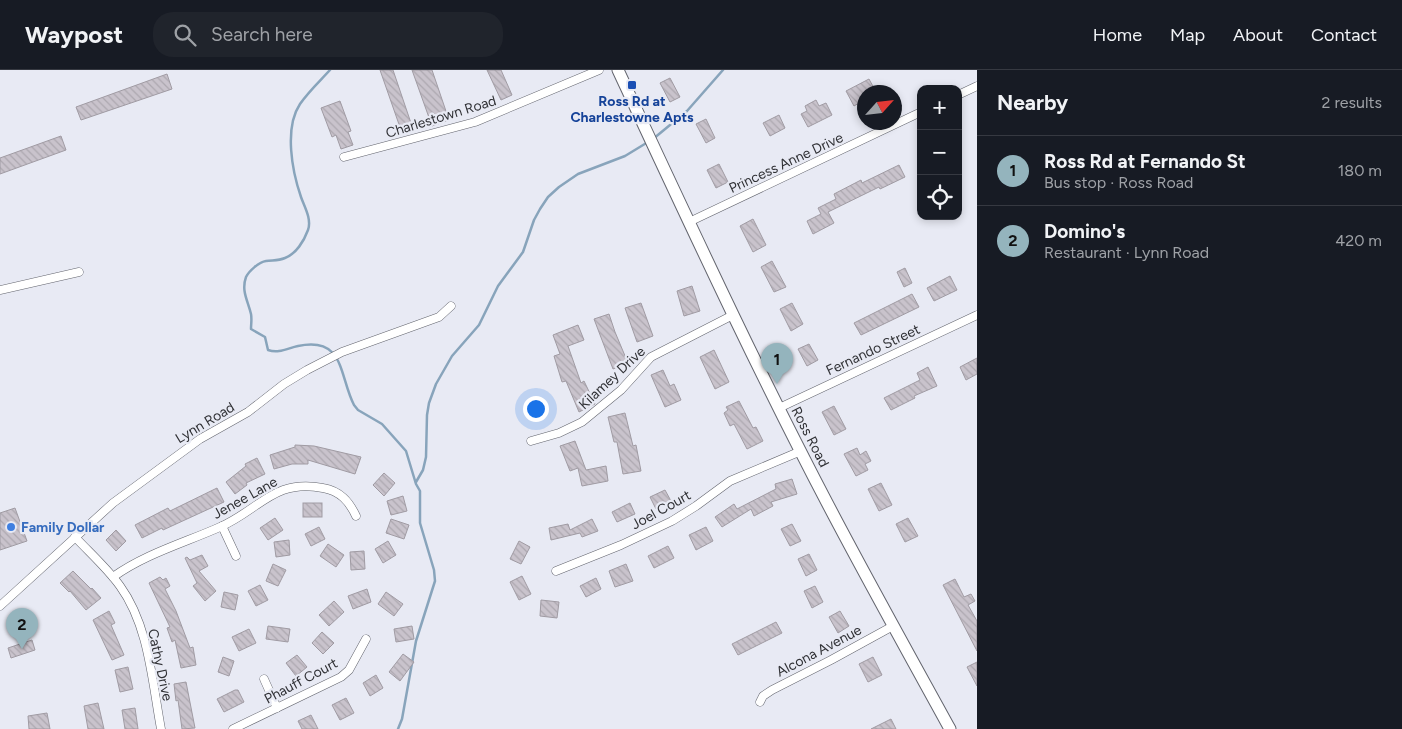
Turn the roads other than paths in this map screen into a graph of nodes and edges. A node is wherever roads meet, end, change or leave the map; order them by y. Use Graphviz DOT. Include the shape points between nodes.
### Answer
graph roads {
  1 [pos="599,70"];
  2 [pos="618,70"];
  3 [pos="977,86"];
  4 [pos="962,92"];
  5 [pos="917,114"];
  6 [pos="344,157"];
  7 [pos="689,222"];
  8 [pos="78,272"];
  9 [pos="0,290"];
  10 [pos="451,306"];
  11 [pos="733,315"];
  12 [pos="977,315"];
  13 [pos="779,408"];
  14 [pos="531,441"];
  15 [pos="801,452"];
  16 [pos="356,516"];
  17 [pos="222,526"];
  18 [pos="75,537"];
  19 [pos="236,556"];
  20 [pos="556,571"];
  21 [pos="113,578"];
  22 [pos="0,606"];
  23 [pos="893,626"];
  24 [pos="366,639"];
  25 [pos="264,679"];
  26 [pos="760,702"];
  27 [pos="277,708"];
  28 [pos="161,729"];
  29 [pos="233,729"];
  30 [pos="950,729"];
  1 -- 6 [label="street, Charlestown Road" via="476,122"];
  2 -- 7 [label="street, Ross Road"];
  3 -- 4 [label="street"];
  5 -- 7 [label="street, Princess Anne Drive"];
  7 -- 11 [label="street, Ross Road"];
  8 -- 9 [label="street"];
  10 -- 18 [label="street, Lynn Road" via="439,317 342,352 300,375 248,412 186,448"];
  11 -- 13 [label="street, Ross Road"];
  11 -- 14 [label="street, Kilamey Drive" via="651,357 621,390 582,422"];
  12 -- 13 [label="street, Fernando Street"];
  13 -- 15 [label="street, Ross Road"];
  15 -- 20 [label="street, Joel Court" via="738,476 672,521"];
  15 -- 23 [label="street, Ross Road"];
  16 -- 17 [label="street, Jenee Lane" via="338,492 302,486 279,491"];
  17 -- 19 [label="street"];
  17 -- 21 [label="street, Jenee Lane" via="136,562"];
  18 -- 21 [label="street, Cathy Drive"];
  18 -- 22 [label="street, Lynn Road"];
  21 -- 28 [label="street, Cathy Drive" via="127,598 142,631"];
  23 -- 26 [label="street, Alcona Avenue" via="772,690"];
  23 -- 30 [label="street, Ross Road"];
  24 -- 27 [label="street, Phauff Court" via="341,677"];
  25 -- 27 [label="street"];
  27 -- 29 [label="street, Phauff Court"];
}
